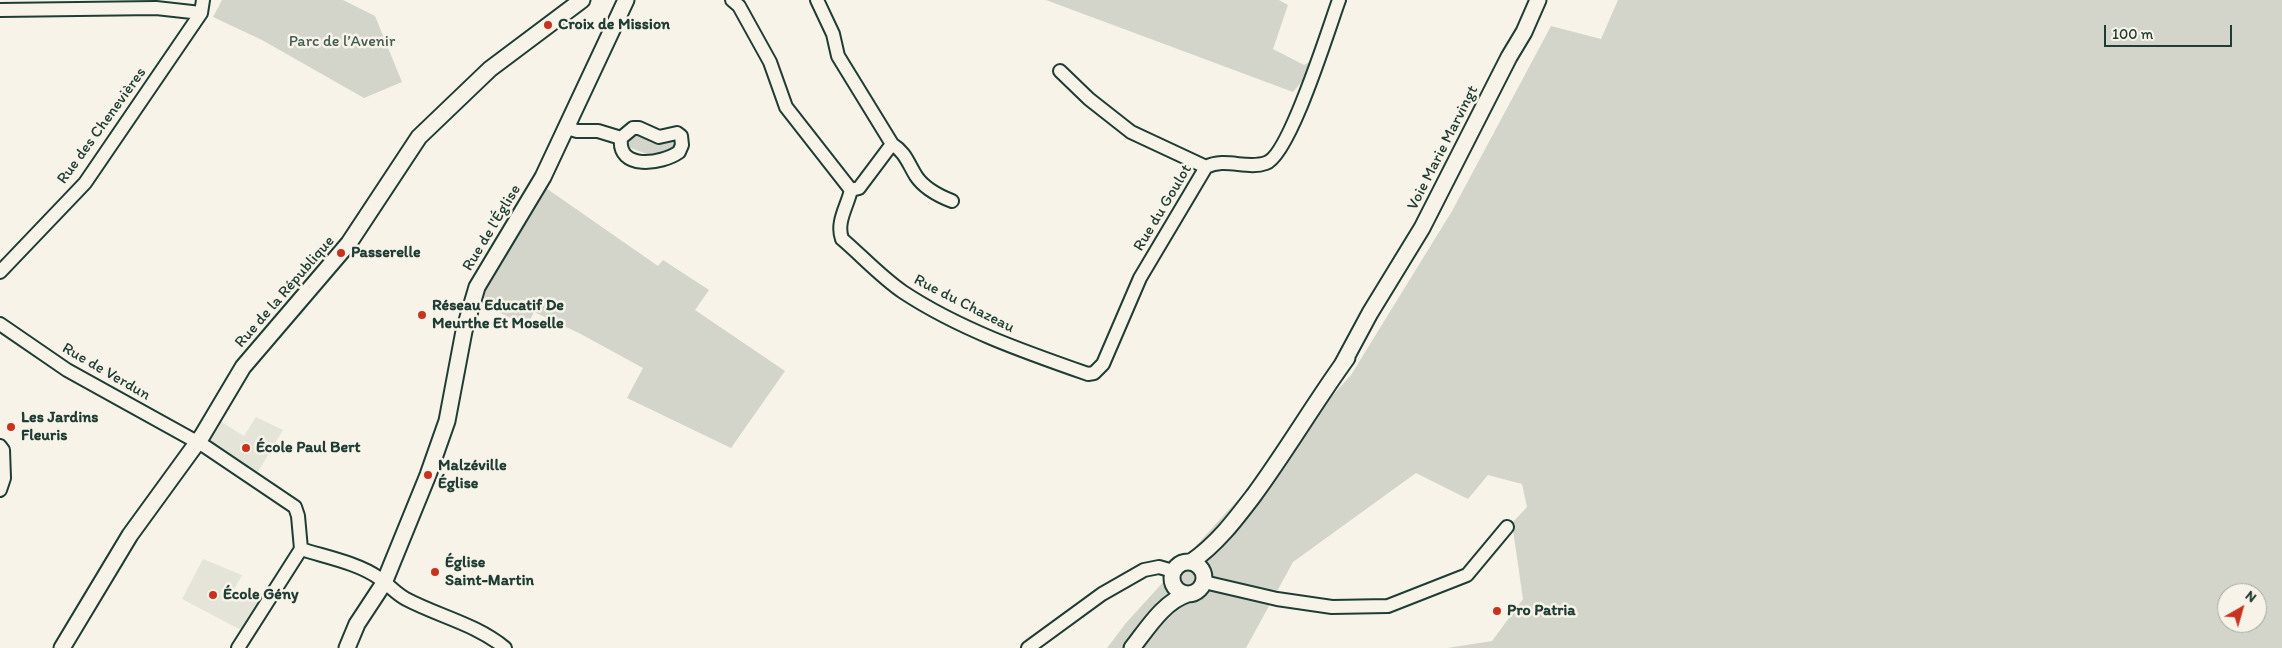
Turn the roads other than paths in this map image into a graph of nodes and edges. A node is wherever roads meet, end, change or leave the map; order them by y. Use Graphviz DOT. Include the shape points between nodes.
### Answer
graph roads {
  1 [pos="582,0"];
  2 [pos="626,0"];
  3 [pos="732,0"];
  4 [pos="817,0"];
  5 [pos="1339,0"];
  6 [pos="1530,0"];
  7 [pos="1538,0"];
  8 [pos="202,6"];
  9 [pos="0,10"];
  10 [pos="1509,57"];
  11 [pos="1060,71"];
  12 [pos="567,128"];
  13 [pos="621,138"];
  14 [pos="892,144"];
  15 [pos="1206,167"];
  16 [pos="851,190"];
  17 [pos="952,201"];
  18 [pos="0,272"];
  19 [pos="0,324"];
  20 [pos="1094,373"];
  21 [pos="198,442"];
  22 [pos="0,446"];
  23 [pos="0,490"];
  24 [pos="1507,527"];
  25 [pos="301,549"];
  26 [pos="1199,571"];
  27 [pos="1173,577"];
  28 [pos="384,583"];
  29 [pos="1188,594"];
  30 [pos="1159,614"];
  31 [pos="62,648"];
  32 [pos="238,648"];
  33 [pos="347,648"];
  34 [pos="504,648"];
  35 [pos="1028,648"];
  36 [pos="1132,648"];
  1 -- 21 [label="main road, Rue de la République" via="490,69 419,137 349,243 243,367"];
  2 -- 12 [label="main road, Rue de l'Église"];
  3 -- 16 [label="street" via="739,6 770,62 786,108"];
  4 -- 14 [label="street" via="838,56"];
  5 -- 15 [label="street, Rue du Goulot" via="1310,88 1271,160 1256,165 1218,162"];
  6 -- 10 [label="main road, Voie Marie Marvingt"];
  7 -- 10 [label="main road, Voie Marie Marvingt"];
  8 -- 9 [label="street"];
  8 -- 18 [label="street, Rue des Chenevières" via="84,183"];
  10 -- 26 [label="main road, Voie Marie Marvingt" via="1388,297 1280,460 1216,543"];
  11 -- 15 [label="street" via="1089,99 1132,132"];
  12 -- 13 [label="street" via="598,131"];
  12 -- 28 [label="main road, Rue de l'Église" via="543,178 477,287 464,331 447,421 418,504"];
  13 -- 13 [label="street" via="626,155 644,163 674,156 682,145 681,136 677,133 659,137 639,128 632,128"];
  14 -- 16 [label="street" via="860,188"];
  14 -- 17 [label="street" via="900,149 916,176 938,196"];
  15 -- 20 [label="street, Rue du Goulot" via="1140,278 1102,364"];
  16 -- 20 [label="street, Rue du Chazeau" via="840,222 842,239 901,290 931,308 1018,349 1088,374"];
  19 -- 21 [label="street, Rue de Verdun" via="67,370"];
  21 -- 25 [label="street, Rue de Verdun" via="295,507"];
  21 -- 31 [label="main road, Rue de la République" via="140,521"];
  22 -- 23 [label="street" via="4,478"];
  24 -- 26 [label="street" via="1467,576 1388,606 1332,607 1277,598"];
  25 -- 28 [label="street" via="352,565"];
  25 -- 32 [label="street"];
  26 -- 27 [label="main road" via="1180,564"];
  26 -- 29 [label="main road" via="1196,592"];
  27 -- 29 [label="main road" via="1179,591"];
  27 -- 30 [label="main road"];
  27 -- 35 [label="street" via="1159,567 1144,570 1096,598"];
  28 -- 33 [label="main road, Rue de l'Église" via="357,624"];
  28 -- 34 [label="street" via="405,599 477,630"];
  29 -- 30 [label="main road" via="1179,596"];
  30 -- 36 [label="main road"];
}
